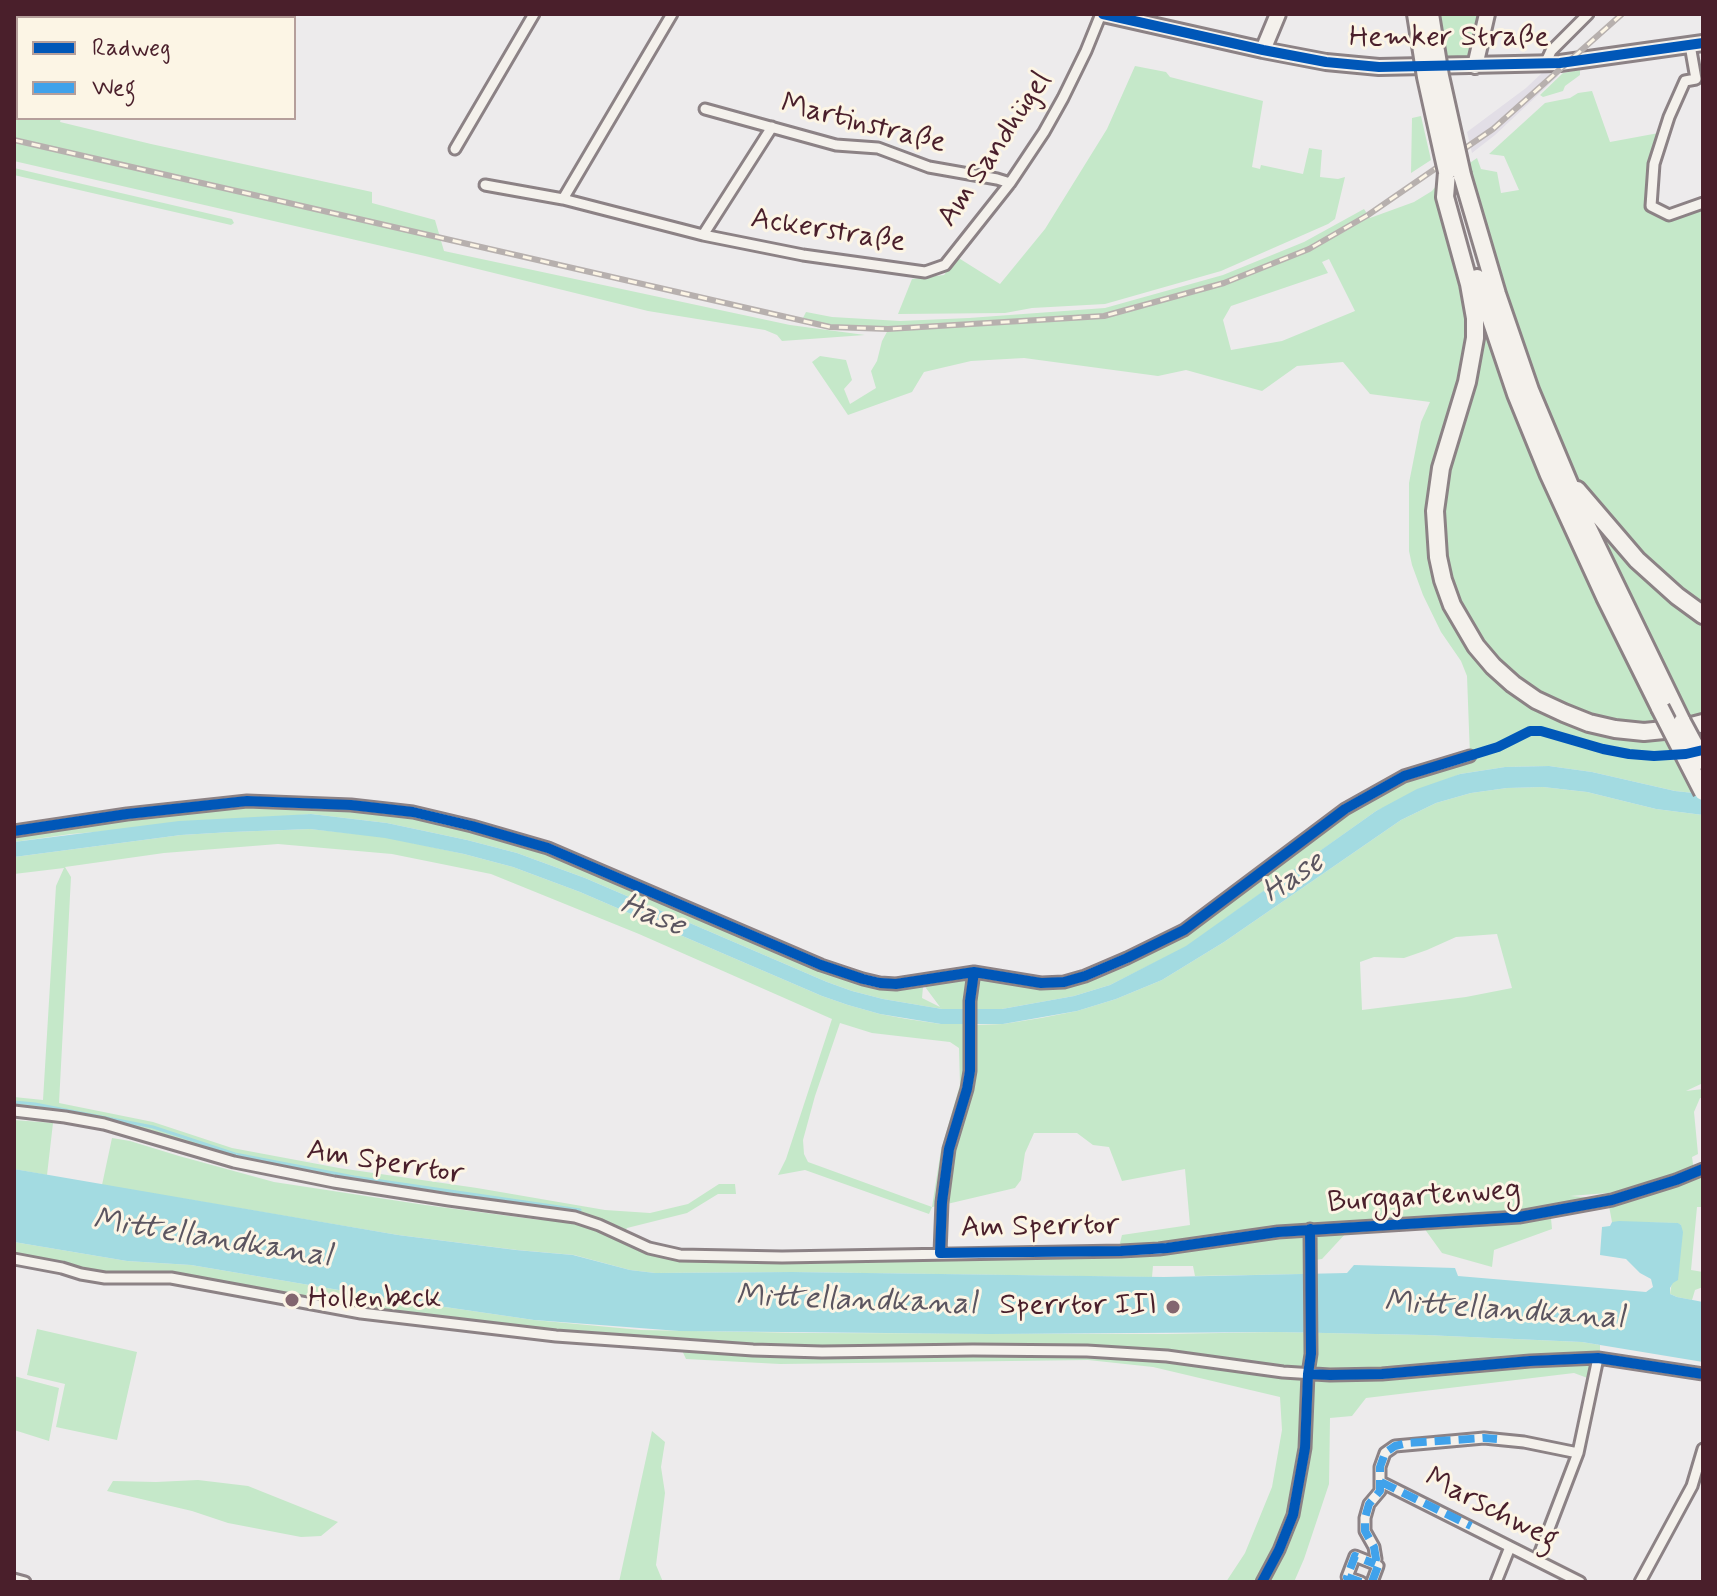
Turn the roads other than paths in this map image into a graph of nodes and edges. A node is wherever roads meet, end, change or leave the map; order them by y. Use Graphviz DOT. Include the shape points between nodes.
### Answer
graph roads {
  1 [pos="534,14"];
  2 [pos="1102,14"];
  3 [pos="1278,14"];
  4 [pos="1416,14"];
  5 [pos="1430,14"];
  6 [pos="1487,14"];
  7 [pos="1588,14"];
  8 [pos="669,15"];
  9 [pos="1696,44"];
  10 [pos="1263,50"];
  11 [pos="1545,64"];
  12 [pos="1475,66"];
  13 [pos="705,109"];
  14 [pos="772,127"];
  15 [pos="455,149"];
  16 [pos="1454,174"];
  17 [pos="1010,183"];
  18 [pos="485,185"];
  19 [pos="1449,196"];
  20 [pos="563,199"];
  21 [pos="1703,203"];
  22 [pos="703,235"];
  23 [pos="945,265"];
  24 [pos="1564,475"];
  25 [pos="1703,615"];
  26 [pos="1667,706"];
  27 [pos="1703,723"];
  28 [pos="1470,756"];
  29 [pos="1703,761"];
  30 [pos="1703,792"];
  31 [pos="14,831"];
  32 [pos="974,972"];
  33 [pos="14,1111"];
  34 [pos="1703,1169"];
  35 [pos="1310,1229"];
  36 [pos="940,1253"];
  37 [pos="14,1259"];
  38 [pos="1598,1358"];
  39 [pos="1308,1374"];
  40 [pos="1703,1374"];
  41 [pos="1703,1449"];
  42 [pos="1578,1453"];
  43 [pos="1381,1482"];
  44 [pos="1510,1547"];
  45 [pos="1537,1560"];
  46 [pos="1375,1564"];
  47 [pos="14,1579"];
  48 [pos="25,1582"];
  49 [pos="1262,1582"];
  50 [pos="1361,1582"];
  51 [pos="1372,1582"];
  52 [pos="1496,1582"];
  53 [pos="1580,1582"];
  54 [pos="1640,1582"];
  1 -- 15 [label="street"];
  2 -- 10 [label="main road, Hemker Straße"];
  2 -- 17 [label="street, Am Sandhügel" via="1063,98"];
  3 -- 10 [label="main road"];
  4 -- 16 [label="highway, bridge" via="1426,77"];
  5 -- 16 [label="highway, bridge"];
  6 -- 12 [label="main road"];
  7 -- 11 [label="street"];
  8 -- 20 [label="street"];
  9 -- 11 [label="main road, Hemker Straße"];
  9 -- 21 [label="street, Hemker Straße" via="1696,79 1685,81 1669,117 1654,164 1651,206 1669,215"];
  10 -- 12 [label="main road, Hemker Straße" via="1379,67"];
  11 -- 12 [label="main road, Hemker Straße"];
  13 -- 14 [label="street, Martinstraße"];
  14 -- 17 [label="street, Martinstraße"];
  14 -- 22 [label="street, Ackerstraße"];
  16 -- 19 [label="highway"];
  16 -- 24 [label="highway"];
  17 -- 23 [label="street, Am Sandhügel"];
  18 -- 20 [label="street, Ackerstraße"];
  19 -- 26 [label="highway" via="1516,394 1574,531"];
  19 -- 27 [label="highway" via="1475,318 1467,382 1441,468 1435,511 1438,557 1452,605 1493,666 1550,707 1615,729 1644,732"];
  20 -- 22 [label="street, Ackerstraße"];
  22 -- 23 [label="street, Ackerstraße" via="925,272"];
  24 -- 25 [label="highway" via="1637,560"];
  24 -- 26 [label="highway"];
  26 -- 29 [label="highway, bridge"];
  26 -- 30 [label="highway, bridge"];
  28 -- 32 [label="street" via="1404,776 1345,809 1184,930 1127,958 1064,982"];
  31 -- 32 [label="street" via="247,801 413,812 548,848 863,979 896,984"];
  32 -- 36 [label="street, Am Sperrtor" via="970,1071 949,1149"];
  33 -- 36 [label="street, Am Sperrtor" via="104,1124 234,1162 334,1182 575,1217 680,1255"];
  34 -- 35 [label="street, Burggartenweg" via="1612,1200 1534,1214"];
  35 -- 36 [label="street, Am Sperrtor" via="1159,1249"];
  35 -- 39 [label="street, Burggartenweg"];
  37 -- 39 [label="street" via="105,1278 171,1278 361,1313 556,1336 797,1352 1087,1351"];
  38 -- 39 [label="street" via="1382,1374"];
  38 -- 40 [label="street"];
  38 -- 42 [label="street"];
  39 -- 49 [label="street, Burggartenweg" via="1305,1448 1293,1515"];
  41 -- 54 [label="street" via="1692,1486"];
  42 -- 43 [label="street" via="1484,1438 1408,1443 1385,1453"];
  42 -- 45 [label="street"];
  43 -- 44 [label="street, Marschweg"];
  43 -- 46 [label="street" via="1365,1518"];
  44 -- 45 [label="street, Marschweg"];
  44 -- 52 [label="street"];
  45 -- 53 [label="street, Marschweg"];
  46 -- 50 [label="street" via="1355,1556 1347,1577"];
  46 -- 51 [label="street"];
  47 -- 48 [label="street"];
}
